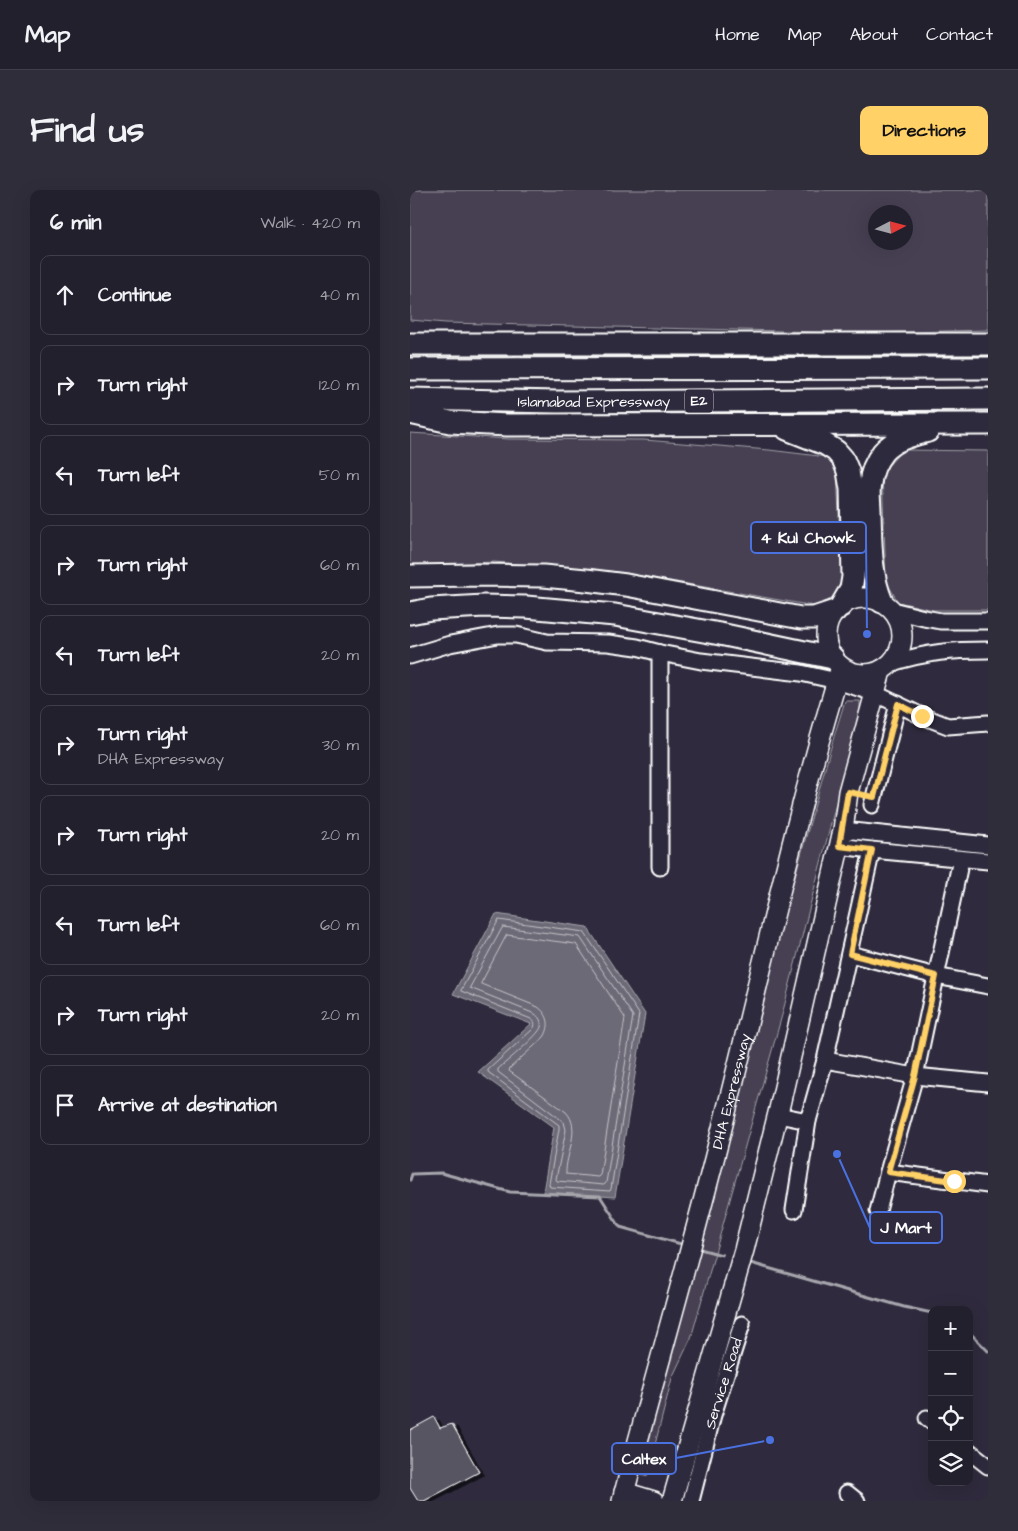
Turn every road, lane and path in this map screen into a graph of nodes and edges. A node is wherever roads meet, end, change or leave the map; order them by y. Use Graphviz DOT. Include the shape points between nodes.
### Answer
graph roads {
  1 [pos="410,337"];
  2 [pos="410,344"];
  3 [pos="438,344"];
  4 [pos="988,344"];
  5 [pos="988,368"];
  6 [pos="410,369"];
  7 [pos="410,399"];
  8 [pos="988,399"];
  9 [pos="410,413"];
  10 [pos="774,424"];
  11 [pos="950,424"];
  12 [pos="988,424"];
  13 [pos="410,576"];
  14 [pos="887,606"];
  15 [pos="838,608"];
  16 [pos="410,614"];
  17 [pos="988,621"];
  18 [pos="988,650"];
  19 [pos="660,653"];
  20 [pos="410,656"];
  21 [pos="886,667"];
  22 [pos="837,668"];
  23 [pos="874,693"];
  24 [pos="898,704"];
  25 [pos="988,723"];
  26 [pos="848,792"];
  27 [pos="841,838"];
  28 [pos="988,845"];
  29 [pos="872,850"];
  30 [pos="961,859"];
  31 [pos="988,861"];
  32 [pos="660,867"];
  33 [pos="850,954"];
  34 [pos="936,976"];
  35 [pos="988,986"];
  36 [pos="825,1060"];
  37 [pos="915,1076"];
  38 [pos="988,1083"];
  39 [pos="778,1115"];
  40 [pos="808,1121"];
  41 [pos="888,1172"];
  42 [pos="988,1185"];
  43 [pos="794,1210"];
  44 [pos="878,1210"];
  45 [pos="742,1324"];
  46 [pos="713,1388"];
  47 [pos="973,1455"];
  48 [pos="988,1466"];
  49 [pos="623,1496"];
  50 [pos="682,1498"];
  51 [pos="654,1501"];
  1 -- 3 [label="highway"];
  2 -- 3 [label="highway"];
  3 -- 4 [label="highway"];
  5 -- 6 [label="highway, E2"];
  7 -- 8 [label="highway, Islamabad Expressway / E2" via="557,402"];
  9 -- 10 [label="highway" via="450,422 507,425"];
  10 -- 11 [label="highway"];
  10 -- 15 [label="highway" via="825,444 843,459 848,471 853,577 851,589"];
  11 -- 12 [label="highway"];
  11 -- 14 [label="highway" via="895,442 875,464 870,484 872,552 875,581"];
  13 -- 15 [label="highway" via="543,576 626,585 801,618 814,618"];
  14 -- 15 [label="main road" via="861,598"];
  14 -- 17 [label="street" via="924,618"];
  14 -- 21 [label="main road" via="901,624 902,640"];
  15 -- 22 [label="main road" via="826,630 827,644"];
  16 -- 22 [label="highway" via="431,609 484,606 615,615 720,634"];
  18 -- 21 [label="street" via="946,650"];
  19 -- 20 [label="street" via="608,643 547,642 516,635 498,635"];
  19 -- 22 [label="street" via="801,673"];
  19 -- 32 [label="street"];
  21 -- 22 [label="main road" via="864,674"];
  21 -- 23 [label="main road"];
  22 -- 23 [label="street"];
  22 -- 49 [label="main road, DHA Expressway" via="700,1214"];
  23 -- 24 [label="street"];
  23 -- 26 [label="main road"];
  24 -- 25 [label="street" via="948,726"];
  24 -- 26 [label="street" via="873,801"];
  26 -- 27 [label="main road"];
  27 -- 28 [label="street"];
  27 -- 29 [label="street"];
  27 -- 39 [label="main road"];
  29 -- 30 [label="street"];
  29 -- 33 [label="street"];
  30 -- 31 [label="street"];
  30 -- 34 [label="street"];
  33 -- 34 [label="street"];
  33 -- 36 [label="street"];
  34 -- 35 [label="street"];
  34 -- 37 [label="street"];
  36 -- 37 [label="street"];
  36 -- 40 [label="street"];
  37 -- 38 [label="street"];
  37 -- 41 [label="street"];
  39 -- 40 [label="street"];
  39 -- 46 [label="main road"];
  40 -- 43 [label="street"];
  41 -- 42 [label="street"];
  41 -- 44 [label="street"];
  45 -- 46 [label="street, Service Road"];
  46 -- 50 [label="main road"];
  47 -- 48 [label="street"];
  49 -- 51 [label="main road"];
}
